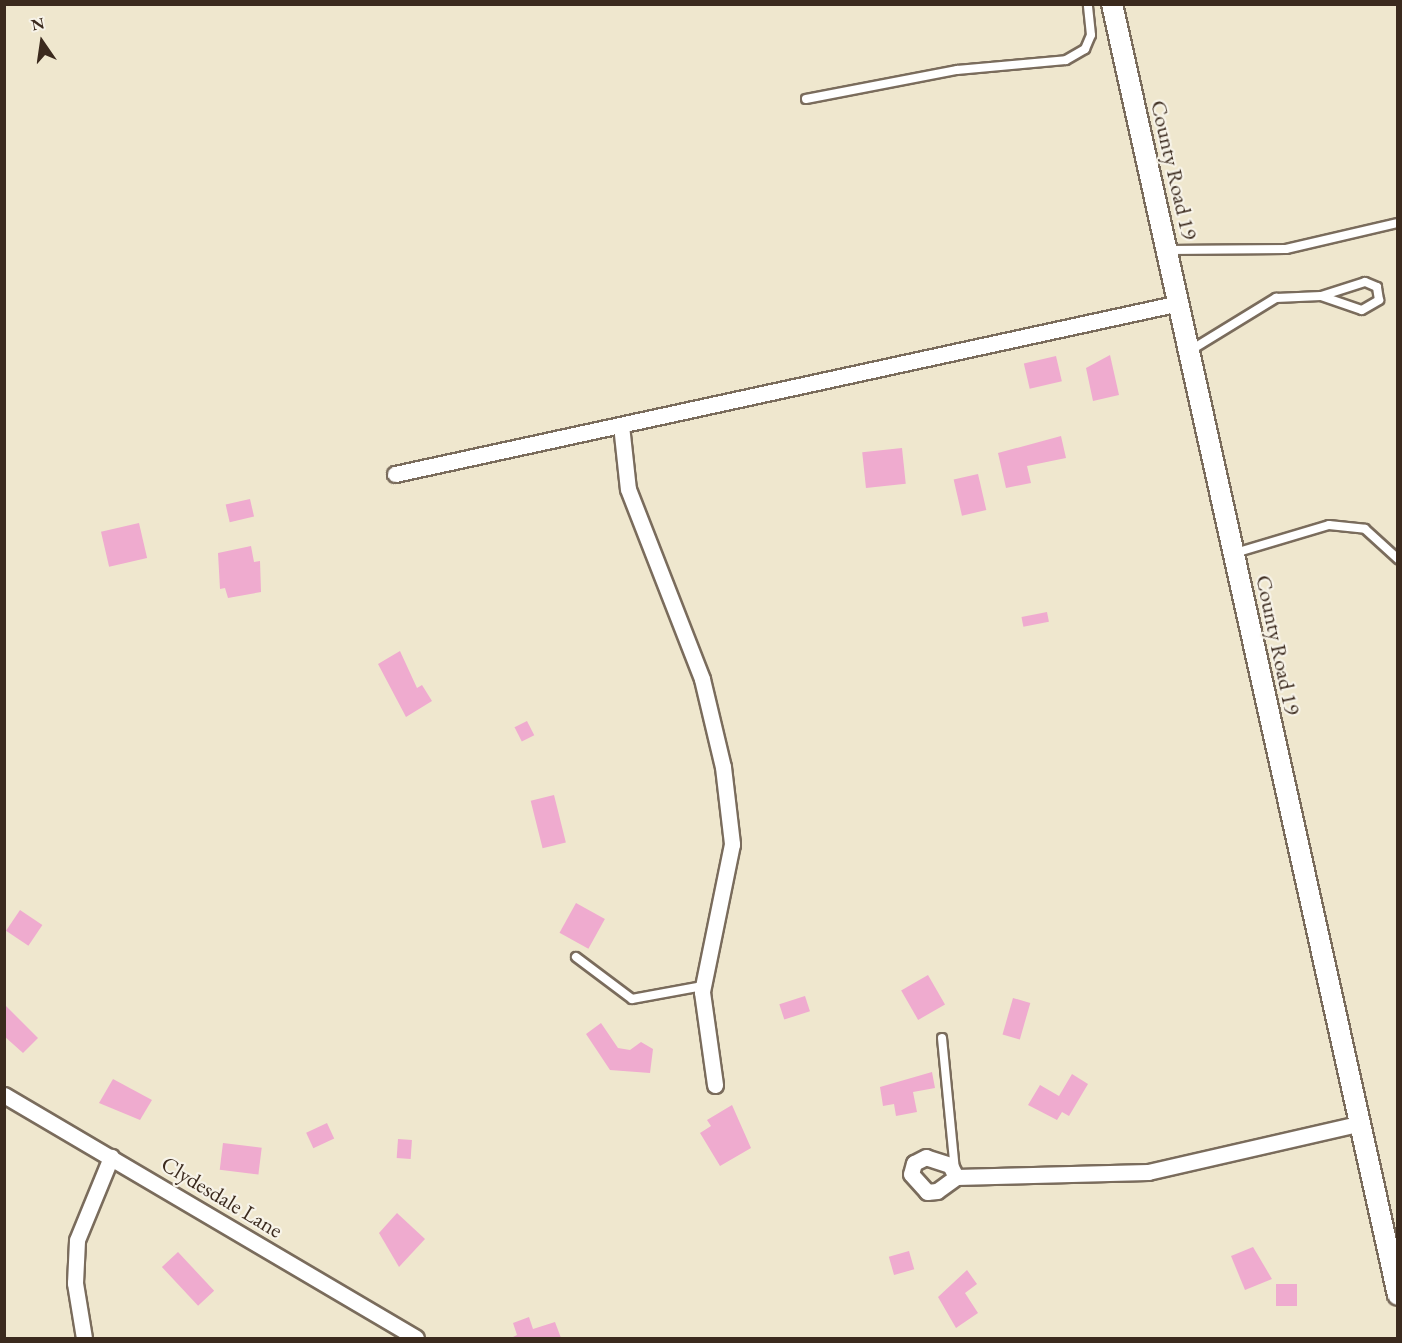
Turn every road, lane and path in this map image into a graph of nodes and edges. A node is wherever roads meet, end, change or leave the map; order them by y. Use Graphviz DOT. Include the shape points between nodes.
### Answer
graph roads {
  1 [pos="1088,4"];
  2 [pos="1112,4"];
  3 [pos="806,99"];
  4 [pos="1398,223"];
  5 [pos="1167,250"];
  6 [pos="1321,296"];
  7 [pos="1179,303"];
  8 [pos="1189,351"];
  9 [pos="621,425"];
  10 [pos="395,474"];
  11 [pos="1233,553"];
  12 [pos="1398,559"];
  13 [pos="576,957"];
  14 [pos="703,986"];
  15 [pos="942,1038"];
  16 [pos="715,1085"];
  17 [pos="4,1095"];
  18 [pos="1358,1124"];
  19 [pos="111,1157"];
  20 [pos="956,1177"];
  21 [pos="1398,1295"];
  22 [pos="84,1338"];
  23 [pos="416,1338"];
  1 -- 3 [label="lane" via="1090,35 1086,49 1066,60 957,70"];
  2 -- 5 [label="street, County Road 19"];
  4 -- 5 [label="lane" via="1286,249"];
  5 -- 7 [label="street, County Road 19"];
  6 -- 6 [label="lane" via="1362,310 1377,304 1379,294 1365,282"];
  6 -- 8 [label="lane" via="1263,303"];
  7 -- 8 [label="street, County Road 19"];
  7 -- 9 [label="street"];
  8 -- 11 [label="street, County Road 19"];
  9 -- 10 [label="street"];
  9 -- 14 [label="street" via="628,489 702,679 723,768 732,844"];
  11 -- 12 [label="lane" via="1263,540 1329,525 1365,529"];
  11 -- 18 [label="street, County Road 19"];
  13 -- 14 [label="lane" via="632,999"];
  14 -- 16 [label="street"];
  15 -- 20 [label="lane"];
  17 -- 19 [label="street, Clydesdale Lane"];
  18 -- 20 [label="street" via="1148,1172"];
  18 -- 21 [label="street, County Road 19"];
  19 -- 22 [label="street" via="77,1240 75,1283"];
  19 -- 23 [label="street, Clydesdale Lane"];
}
